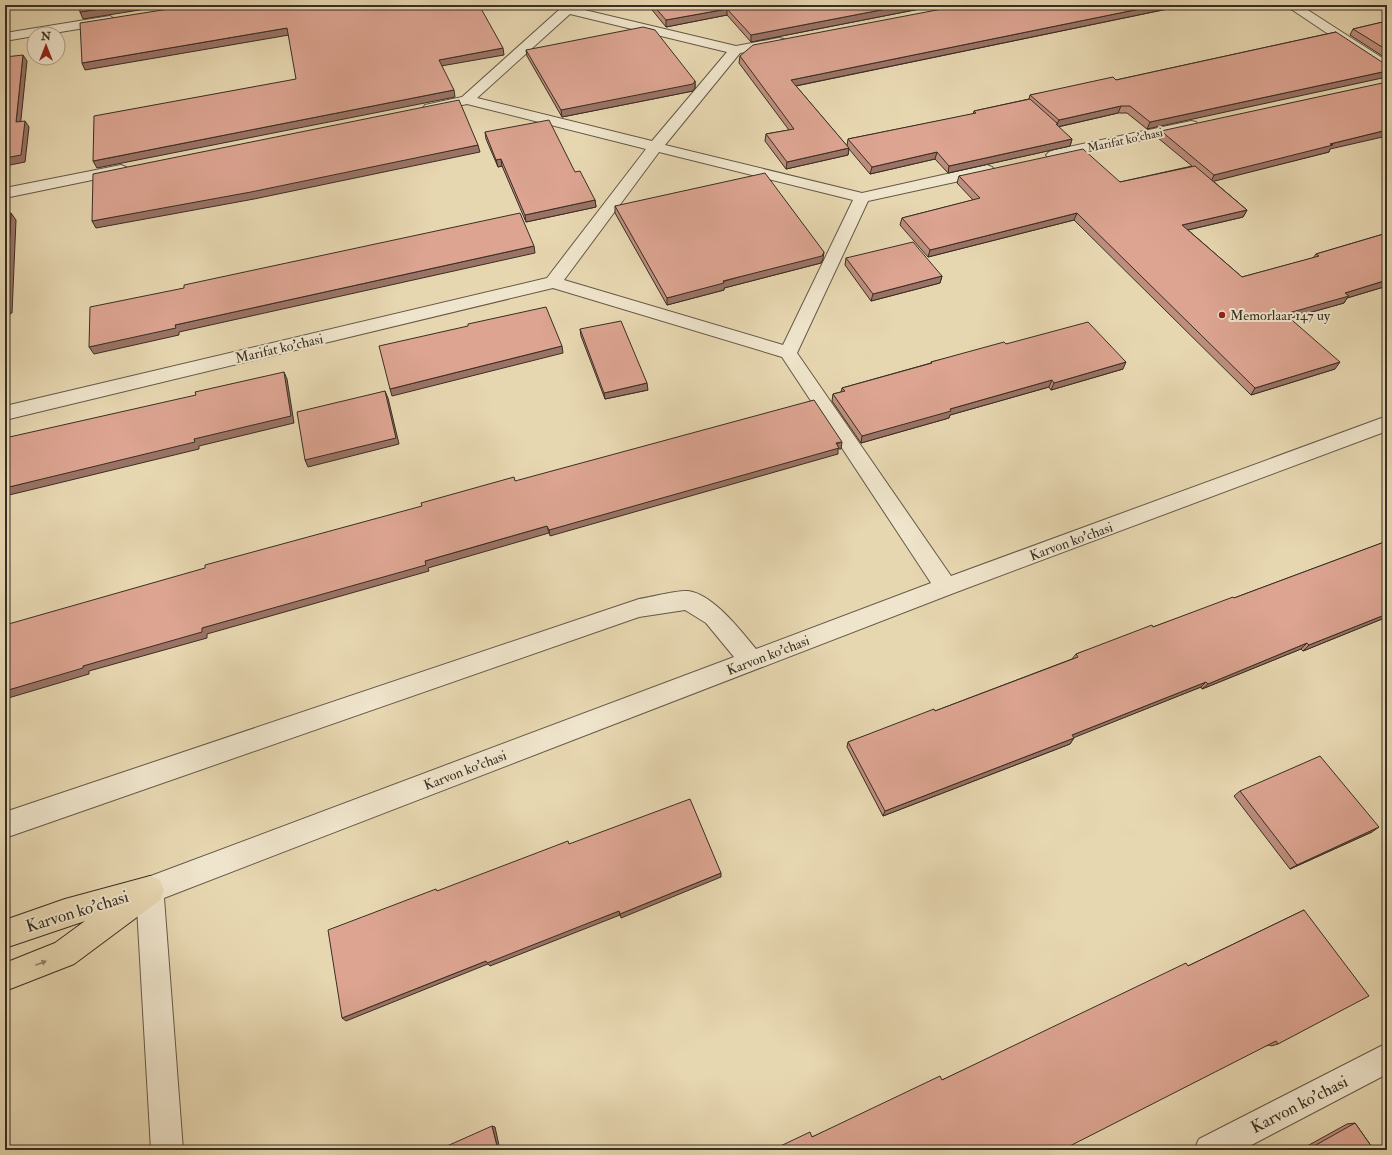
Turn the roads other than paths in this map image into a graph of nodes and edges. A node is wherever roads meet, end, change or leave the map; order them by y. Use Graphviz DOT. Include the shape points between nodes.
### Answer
graph roads {
  1 [pos="1291,5"];
  2 [pos="566,7"];
  3 [pos="119,18"];
  4 [pos="5,37"];
  5 [pos="790,40"];
  6 [pos="736,50"];
  7 [pos="1387,67"];
  8 [pos="467,100"];
  9 [pos="413,111"];
  10 [pos="1202,123"];
  11 [pos="656,146"];
  12 [pos="1040,158"];
  13 [pos="138,166"];
  14 [pos="1001,167"];
  15 [pos="5,193"];
  16 [pos="862,198"];
  17 [pos="553,282"];
  18 [pos="788,353"];
  19 [pos="5,413"];
  20 [pos="1387,423"];
  21 [pos="946,587"];
  22 [pos="752,661"];
  23 [pos="5,825"];
  24 [pos="150,890"];
  25 [pos="5,934"];
  26 [pos="5,976"];
  27 [pos="1387,1058"];
  28 [pos="167,1150"];
  29 [pos="1210,1150"];
  1 -- 7 [label="street"];
  2 -- 6 [label="street"];
  2 -- 8 [label="street"];
  3 -- 4 [label="street"];
  5 -- 6 [label="street"];
  6 -- 11 [label="street"];
  8 -- 9 [label="street"];
  8 -- 11 [label="street"];
  10 -- 12 [label="street, Marifat ko'chasi"];
  11 -- 16 [label="street"];
  11 -- 17 [label="street"];
  13 -- 15 [label="street"];
  14 -- 16 [label="street"];
  16 -- 18 [label="street"];
  17 -- 18 [label="street"];
  17 -- 19 [label="street, Marifat ko'chasi"];
  18 -- 21 [label="street"];
  20 -- 21 [label="street, Karvon ko'chasi"];
  21 -- 22 [label="street, Karvon ko'chasi"];
  22 -- 23 [label="street" via="714,616 688,600 639,608"];
  22 -- 24 [label="street, Karvon ko'chasi"];
  24 -- 25 [label="main road, Karvon ko'chasi" via="65,913"];
  26 -- 24 [label="main road, Karvon ko'chasi, one-way" via="64,954"];
  24 -- 28 [label="street"];
  27 -- 29 [label="street, Karvon ko'chasi"];
}
